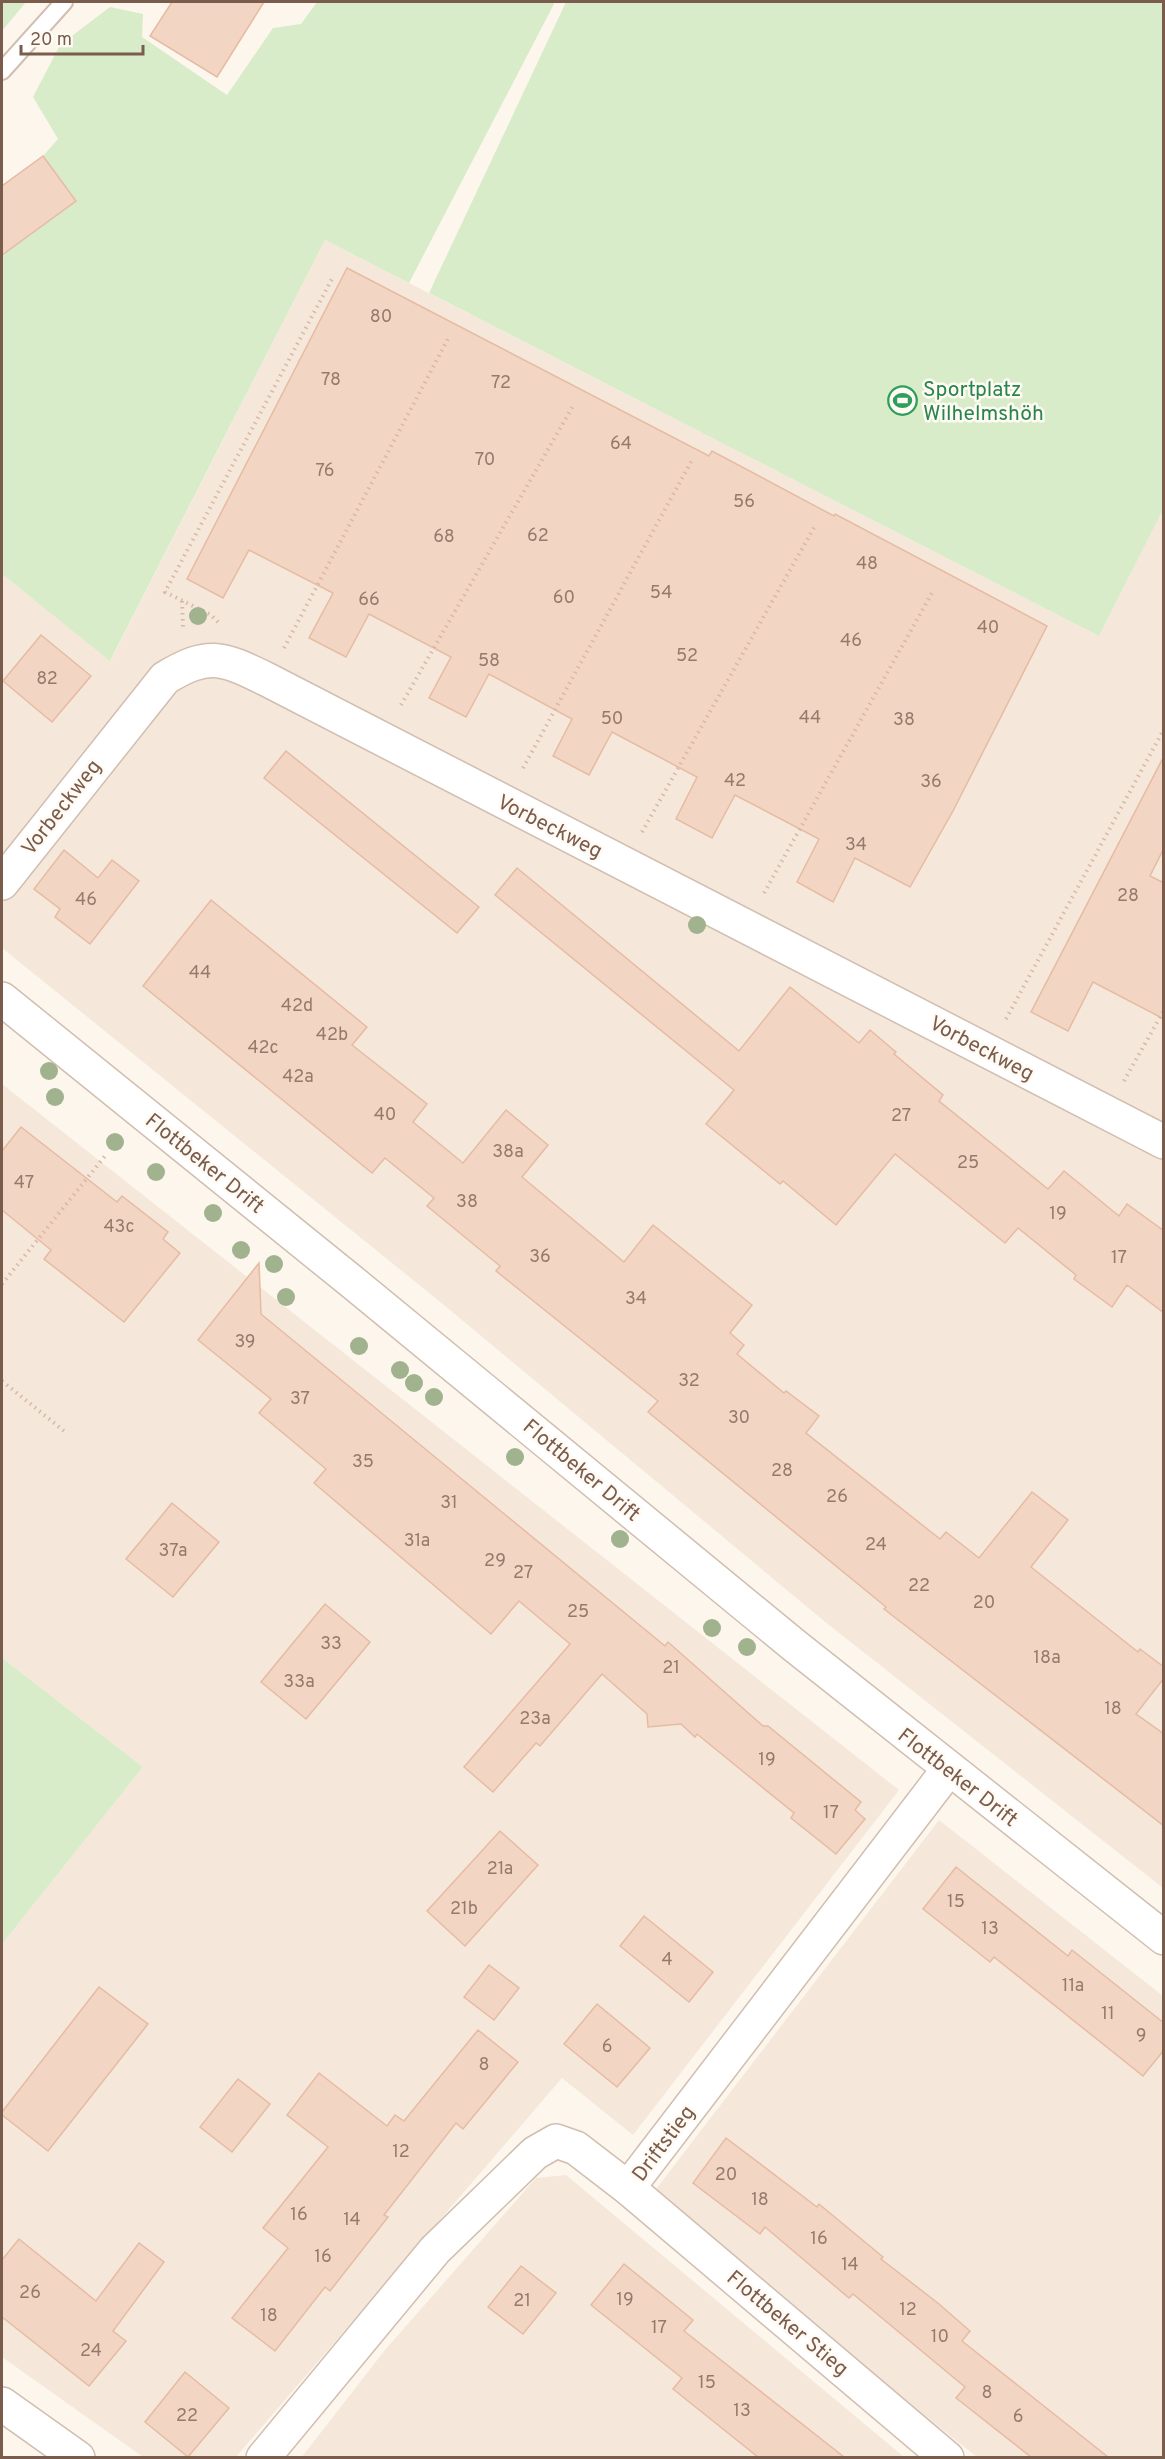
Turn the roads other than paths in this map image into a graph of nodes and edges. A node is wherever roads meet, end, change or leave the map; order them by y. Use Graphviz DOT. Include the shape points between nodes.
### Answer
graph roads {
  1 [pos="64,2"];
  2 [pos="2,71"];
  3 [pos="2,882"];
  4 [pos="2,999"];
  5 [pos="1164,1142"];
  6 [pos="948,1770"];
  7 [pos="1164,1938"];
  8 [pos="628,2188"];
  9 [pos="2,2404"];
  10 [pos="78,2457"];
  11 [pos="263,2457"];
  12 [pos="947,2457"];
  1 -- 2 [label="lane"];
  3 -- 5 [label="street, Vorbeckweg" via="165,678 190,663 214,660 240,666"];
  4 -- 6 [label="street, Flottbeker Drift"];
  6 -- 7 [label="street, Flottbeker Drift"];
  6 -- 8 [label="street, Driftstieg"];
  8 -- 11 [label="street, Driftstieg" via="576,2148 556,2141 535,2153 435,2250"];
  8 -- 12 [label="street, Flottbeker Stieg"];
  9 -- 10 [label="street"];
}
